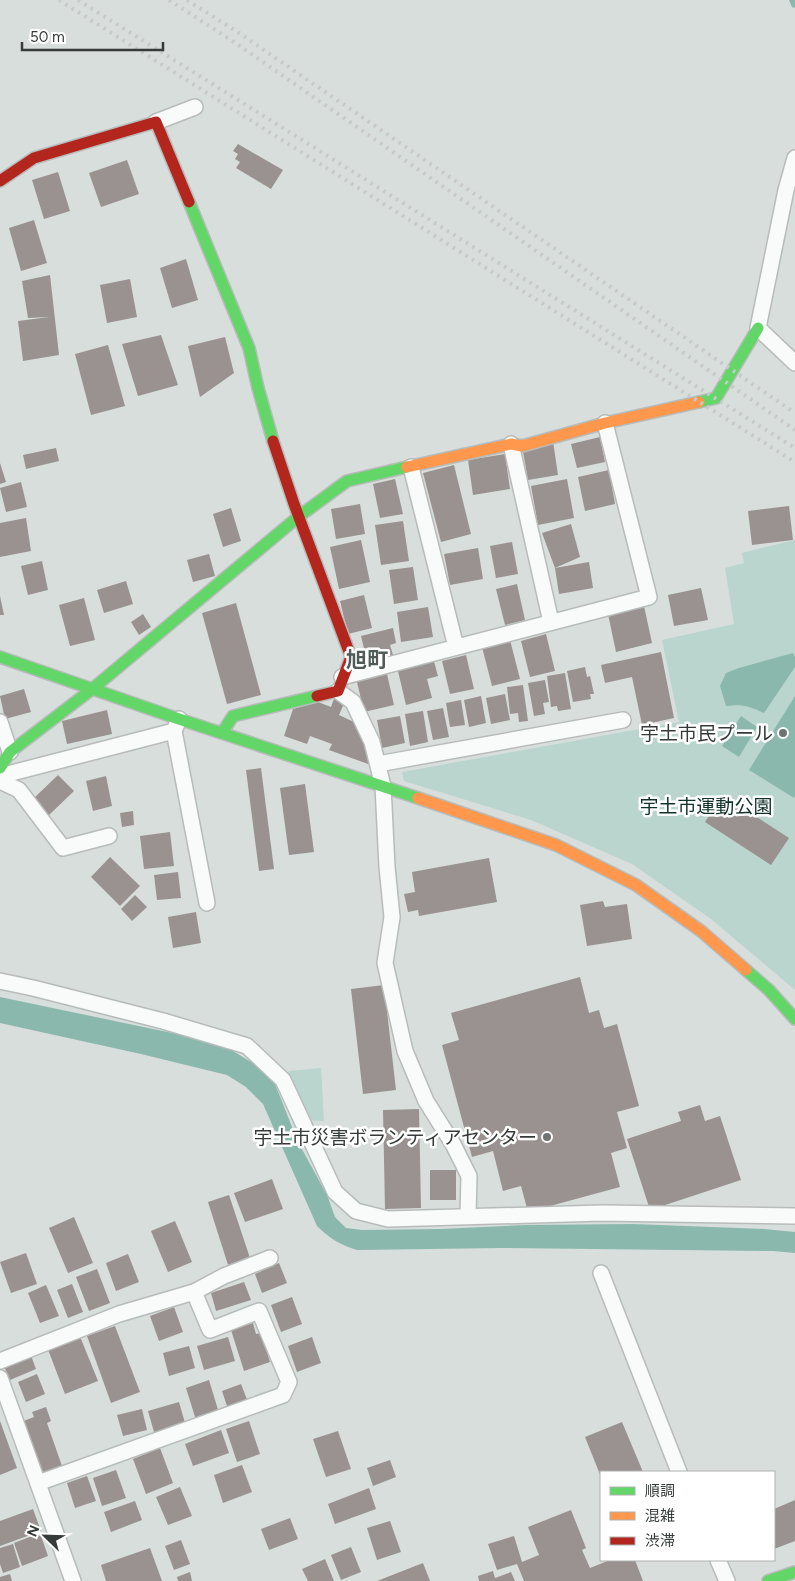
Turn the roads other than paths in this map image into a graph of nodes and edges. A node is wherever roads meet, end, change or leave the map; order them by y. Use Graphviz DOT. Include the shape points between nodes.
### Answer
graph roads {
  1 [pos="194,107"];
  2 [pos="156,122"];
  3 [pos="795,158"];
  4 [pos="0,181"];
  5 [pos="758,328"];
  6 [pos="795,363"];
  7 [pos="605,423"];
  8 [pos="511,444"];
  9 [pos="411,467"];
  10 [pos="298,517"];
  11 [pos="551,622"];
  12 [pos="456,647"];
  13 [pos="0,657"];
  14 [pos="340,684"];
  15 [pos="91,690"];
  16 [pos="623,720"];
  17 [pos="0,722"];
  18 [pos="176,725"];
  19 [pos="222,734"];
  20 [pos="10,752"];
  21 [pos="378,764"];
  22 [pos="0,768"];
  23 [pos="0,776"];
  24 [pos="0,781"];
  25 [pos="383,786"];
  26 [pos="109,836"];
  27 [pos="207,903"];
  28 [pos="0,981"];
  29 [pos="795,1019"];
  30 [pos="468,1216"];
  31 [pos="795,1216"];
  32 [pos="270,1258"];
  33 [pos="601,1273"];
  34 [pos="194,1292"];
  35 [pos="0,1361"];
  36 [pos="0,1378"];
  37 [pos="679,1471"];
  38 [pos="38,1483"];
  39 [pos="718,1561"];
  40 [pos="795,1572"];
  41 [pos="72,1581"];
  42 [pos="727,1581"];
  43 [pos="768,1581"];
  1 -- 2 [label="street"];
  2 -- 4 [label="street" via="34,158"];
  2 -- 10 [label="street" via="249,348 257,385"];
  3 -- 5 [label="street"];
  5 -- 6 [label="street"];
  5 -- 7 [label="street" via="716,398"];
  7 -- 8 [label="street" via="522,446"];
  7 -- 11 [label="street" via="648,596"];
  8 -- 9 [label="street"];
  8 -- 11 [label="street"];
  9 -- 10 [label="street" via="347,481"];
  9 -- 12 [label="street"];
  10 -- 14 [label="street" via="351,657"];
  10 -- 15 [label="street"];
  11 -- 12 [label="street"];
  12 -- 14 [label="street"];
  13 -- 15 [label="street"];
  14 -- 19 [label="street" via="234,716"];
  14 -- 21 [label="street" via="353,702 372,742"];
  15 -- 18 [label="street"];
  15 -- 20 [label="street"];
  16 -- 21 [label="street"];
  17 -- 20 [label="street"];
  18 -- 19 [label="street"];
  18 -- 23 [label="street"];
  18 -- 27 [label="street"];
  19 -- 25 [label="street"];
  20 -- 22 [label="street"];
  21 -- 25 [label="street"];
  24 -- 26 [label="street" via="19,790 63,848"];
  25 -- 29 [label="street" via="556,845 636,886 700,932 769,990"];
  25 -- 30 [label="street" via="392,917 385,963 406,1051 426,1101 469,1176"];
  28 -- 30 [label="street" via="247,1046 283,1080 335,1192 356,1211 388,1219"];
  30 -- 31 [label="street" via="602,1213"];
  32 -- 34 [label="street"];
  33 -- 37 [label="street"];
  34 -- 35 [label="street" via="119,1314"];
  34 -- 38 [label="street" via="210,1330 259,1311 289,1382 283,1395"];
  36 -- 38 [label="street"];
  38 -- 41 [label="street"];
  39 -- 42 [label="street"];
  40 -- 43 [label="street"];
}
